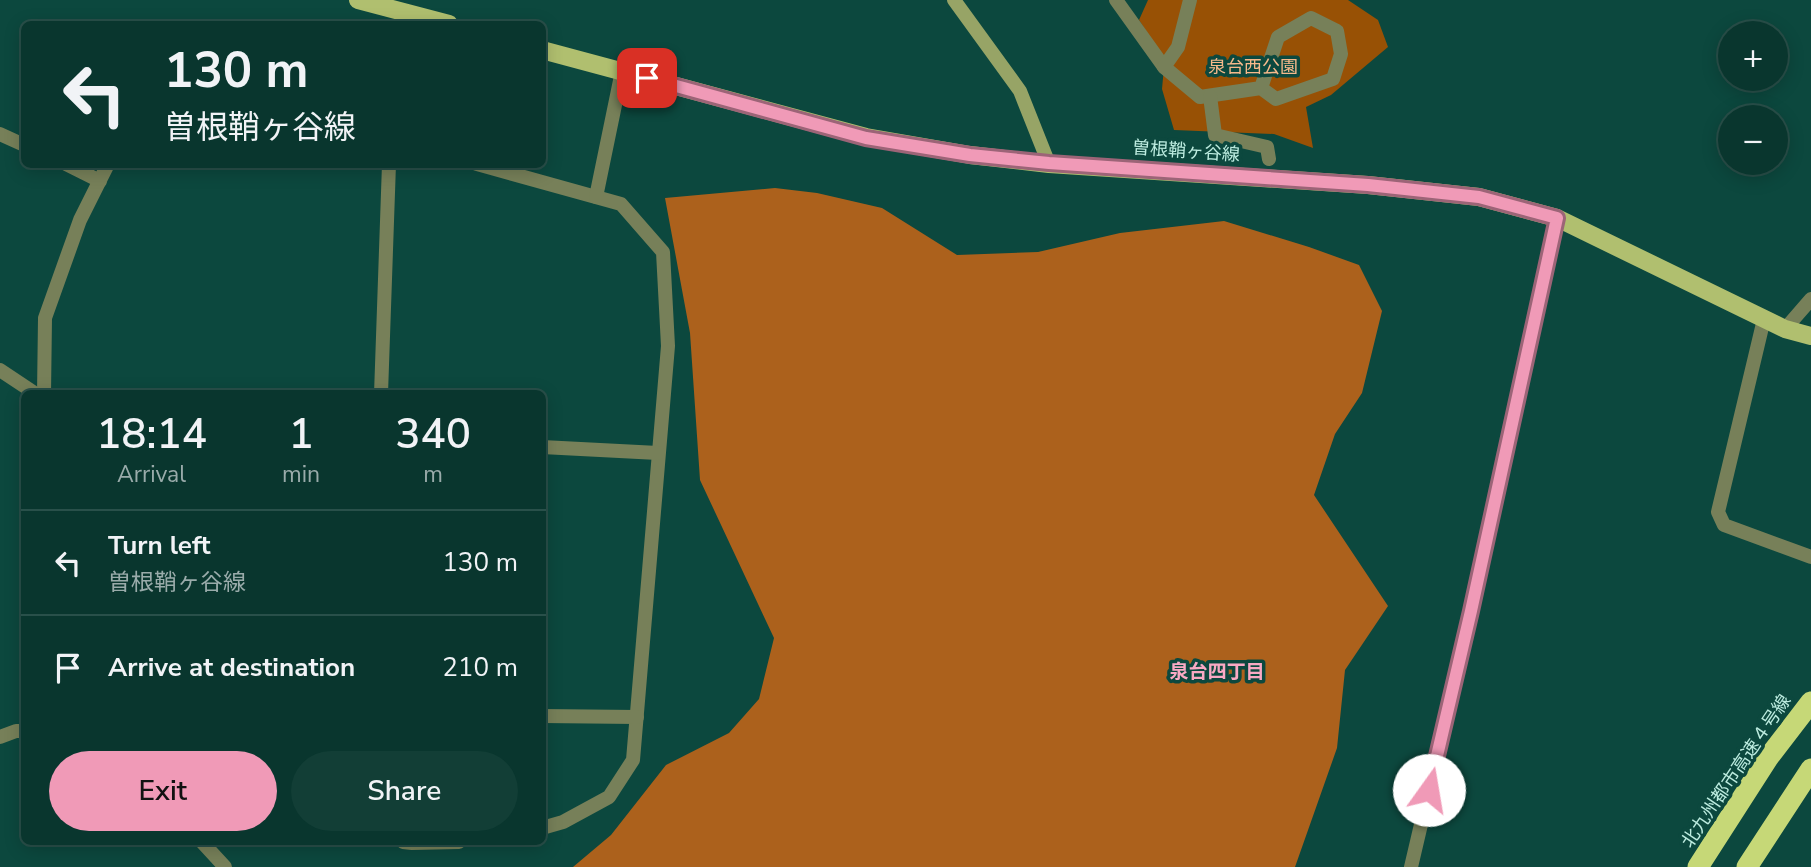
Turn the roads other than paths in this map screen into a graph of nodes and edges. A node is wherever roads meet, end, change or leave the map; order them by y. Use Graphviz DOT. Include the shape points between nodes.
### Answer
graph roads {
  1 [pos="358,0"];
  2 [pos="954,0"];
  3 [pos="1116,0"];
  4 [pos="1190,0"];
  5 [pos="438,21"];
  6 [pos="546,51"];
  7 [pos="1164,67"];
  8 [pos="622,71"];
  9 [pos="1261,88"];
  10 [pos="1210,96"];
  11 [pos="0,134"];
  12 [pos="21,144"];
  13 [pos="1269,159"];
  14 [pos="1049,163"];
  15 [pos="74,168"];
  16 [pos="106,168"];
  17 [pos="389,168"];
  18 [pos="491,168"];
  19 [pos="100,181"];
  20 [pos="596,197"];
  21 [pos="1557,218"];
  22 [pos="1811,299"];
  23 [pos="1764,319"];
  24 [pos="1785,329"];
  25 [pos="1811,336"];
  26 [pos="0,370"];
  27 [pos="30,390"];
  28 [pos="44,390"];
  29 [pos="381,390"];
  30 [pos="546,447"];
  31 [pos="658,453"];
  32 [pos="1811,557"];
  33 [pos="1811,702"];
  34 [pos="546,716"];
  35 [pos="637,717"];
  36 [pos="21,732"];
  37 [pos="0,737"];
  38 [pos="1811,769"];
  39 [pos="546,827"];
  40 [pos="205,845"];
  41 [pos="225,867"];
  42 [pos="1411,867"];
  43 [pos="1698,867"];
  44 [pos="1747,867"];
  1 -- 5 [label="main road"];
  2 -- 14 [label="street" via="1020,91"];
  3 -- 7 [label="street"];
  4 -- 7 [label="street" via="1178,47"];
  6 -- 8 [label="main road, 曽根鞘ヶ谷線"];
  7 -- 10 [label="street" via="1199,97"];
  8 -- 14 [label="main road, 曽根鞘ヶ谷線" via="866,138"];
  8 -- 20 [label="street"];
  9 -- 9 [label="street" via="1278,37 1311,18 1337,31 1341,54 1334,79 1276,99"];
  9 -- 10 [label="street"];
  10 -- 13 [label="street" via="1215,135 1267,147"];
  11 -- 12 [label="street"];
  14 -- 21 [label="main road, 曽根鞘ヶ谷線" via="1479,197"];
  15 -- 19 [label="street"];
  16 -- 19 [label="street"];
  17 -- 29 [label="street"];
  18 -- 20 [label="street"];
  19 -- 28 [label="street" via="80,220 45,318"];
  20 -- 31 [label="street" via="621,204 663,252 668,346"];
  21 -- 23 [label="main road, 曽根鞘ヶ谷線"];
  21 -- 42 [label="street"];
  22 -- 24 [label="street"];
  23 -- 24 [label="main road, 曽根鞘ヶ谷線"];
  23 -- 32 [label="street" via="1718,513 1724,525"];
  24 -- 25 [label="main road, 曽根鞘ヶ谷線"];
  26 -- 27 [label="street"];
  30 -- 31 [label="street"];
  31 -- 35 [label="street"];
  33 -- 43 [label="highway, 北九州都市高速４号線" via="1768,758"];
  34 -- 35 [label="street"];
  35 -- 39 [label="street" via="633,760 609,797"];
  36 -- 37 [label="street"];
  38 -- 44 [label="highway"];
  40 -- 41 [label="street"];
}
